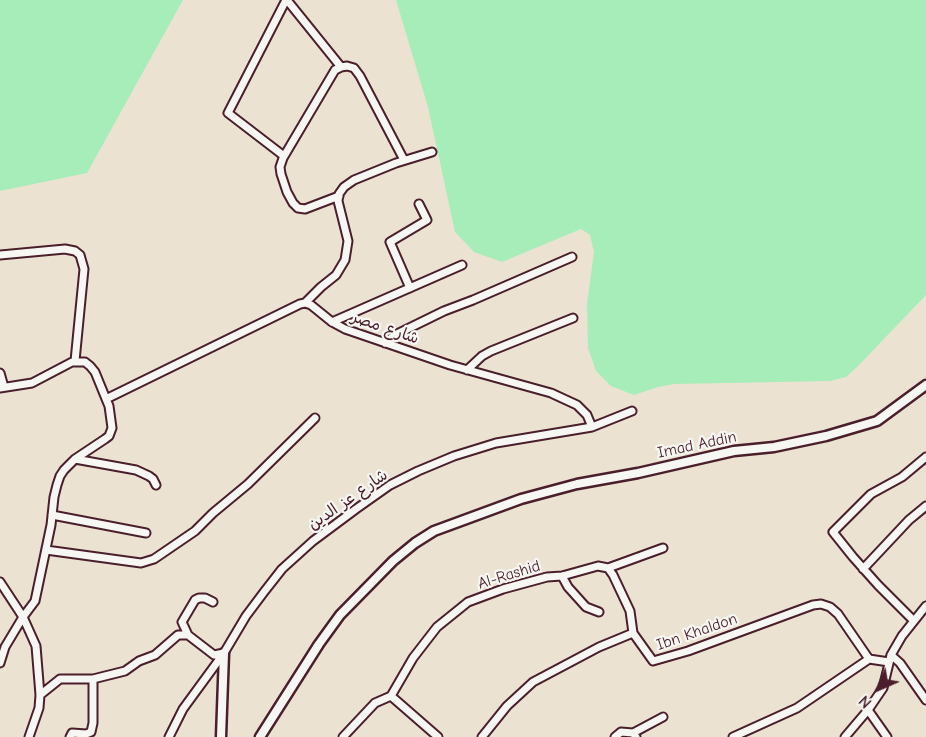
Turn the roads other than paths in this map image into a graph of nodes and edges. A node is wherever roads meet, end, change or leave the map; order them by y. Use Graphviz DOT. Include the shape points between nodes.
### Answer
graph roads {
  1 [pos="287,0"];
  2 [pos="341,67"];
  3 [pos="432,152"];
  4 [pos="284,156"];
  5 [pos="404,160"];
  6 [pos="339,196"];
  7 [pos="419,204"];
  8 [pos="0,255"];
  9 [pos="572,257"];
  10 [pos="462,265"];
  11 [pos="410,288"];
  12 [pos="305,303"];
  13 [pos="573,318"];
  14 [pos="332,322"];
  15 [pos="385,343"];
  16 [pos="75,361"];
  17 [pos="467,370"];
  18 [pos="0,373"];
  19 [pos="926,385"];
  20 [pos="2,387"];
  21 [pos="106,399"];
  22 [pos="632,411"];
  23 [pos="315,418"];
  24 [pos="592,428"];
  25 [pos="926,457"];
  26 [pos="75,459"];
  27 [pos="156,485"];
  28 [pos="926,506"];
  29 [pos="52,515"];
  30 [pos="146,533"];
  31 [pos="663,548"];
  32 [pos="46,550"];
  33 [pos="608,568"];
  34 [pos="863,569"];
  35 [pos="562,576"];
  36 [pos="0,582"];
  37 [pos="213,602"];
  38 [pos="926,606"];
  39 [pos="599,612"];
  40 [pos="23,617"];
  41 [pos="914,621"];
  42 [pos="633,633"];
  43 [pos="188,635"];
  44 [pos="224,653"];
  45 [pos="869,659"];
  46 [pos="890,659"];
  47 [pos="0,663"];
  48 [pos="93,680"];
  49 [pos="40,694"];
  50 [pos="391,696"];
  51 [pos="926,700"];
  52 [pos="868,711"];
  53 [pos="663,717"];
  54 [pos="635,735"];
  55 [pos="29,737"];
  56 [pos="70,737"];
  57 [pos="169,737"];
  58 [pos="221,737"];
  59 [pos="260,737"];
  60 [pos="343,737"];
  61 [pos="438,737"];
  62 [pos="482,737"];
  63 [pos="615,737"];
  64 [pos="733,737"];
  65 [pos="845,737"];
  66 [pos="887,737"];
  1 -- 2 [label="street"];
  1 -- 4 [label="street" via="228,112"];
  2 -- 4 [label="street" via="335,70"];
  2 -- 5 [label="street" via="354,68 360,76"];
  3 -- 5 [label="street"];
  4 -- 6 [label="street" via="281,174 298,208"];
  5 -- 6 [label="street" via="354,180"];
  6 -- 12 [label="street" via="348,241 345,260 336,275"];
  7 -- 11 [label="street" via="427,220 390,242"];
  8 -- 16 [label="street" via="65,249 80,255 84,269"];
  9 -- 15 [label="street" via="444,311"];
  10 -- 11 [label="street"];
  11 -- 14 [label="street"];
  12 -- 14 [label="street, شارع مصر"];
  12 -- 21 [label="street"];
  13 -- 17 [label="street" via="491,351"];
  14 -- 15 [label="street, شارع مصر"];
  15 -- 17 [label="street, شارع مصر"];
  16 -- 20 [label="street" via="32,383"];
  16 -- 21 [label="street" via="85,362 95,372"];
  17 -- 24 [label="street, شارع مصر" via="567,400 587,415"];
  18 -- 20 [label="street"];
  19 -- 59 [label="street, Imad Addin" via="877,421 774,447 734,451 577,484 521,499 425,535 340,615"];
  21 -- 26 [label="street" via="111,433"];
  22 -- 24 [label="street, شارع عز الدين"];
  23 -- 32 [label="street" via="195,531 154,559 141,563"];
  24 -- 44 [label="street, شارع عز الدين" via="496,443 454,456 390,485 313,541 282,569"];
  25 -- 34 [label="street" via="902,477 871,494 833,532"];
  26 -- 27 [label="street" via="136,470"];
  26 -- 29 [label="street" via="57,485"];
  28 -- 34 [label="street"];
  29 -- 30 [label="street"];
  29 -- 32 [label="street"];
  31 -- 33 [label="street, Al-Rashid"];
  32 -- 40 [label="street" via="35,601"];
  33 -- 35 [label="street, Al-Rashid" via="598,566"];
  33 -- 42 [label="street" via="630,611"];
  34 -- 41 [label="street"];
  35 -- 39 [label="street" via="586,608"];
  35 -- 50 [label="street, Al-Rashid" via="503,589 468,602 437,627"];
  36 -- 40 [label="street"];
  37 -- 43 [label="street" via="205,598 195,600 183,622"];
  38 -- 41 [label="street"];
  40 -- 47 [label="street"];
  40 -- 49 [label="street" via="36,646"];
  41 -- 46 [label="street"];
  42 -- 45 [label="street, Ibn Khaldon" via="653,661 821,604 838,614"];
  42 -- 62 [label="street, Ibn Khaldon" via="533,682"];
  43 -- 44 [label="street" via="211,653"];
  43 -- 48 [label="street" via="178,635 153,657 125,671"];
  44 -- 57 [label="street, شارع عز الدين" via="183,709"];
  44 -- 58 [label="street"];
  45 -- 46 [label="street"];
  45 -- 64 [label="street" via="797,708"];
  46 -- 51 [label="street" via="900,663"];
  46 -- 52 [label="street" via="884,687"];
  48 -- 49 [label="street" via="60,679"];
  48 -- 56 [label="street" via="92,732 72,733"];
  49 -- 55 [label="street"];
  50 -- 60 [label="street" via="375,703"];
  50 -- 61 [label="street"];
  52 -- 65 [label="street"];
  52 -- 66 [label="street"];
  53 -- 54 [label="street"];
  54 -- 63 [label="street" via="621,732"];
}
